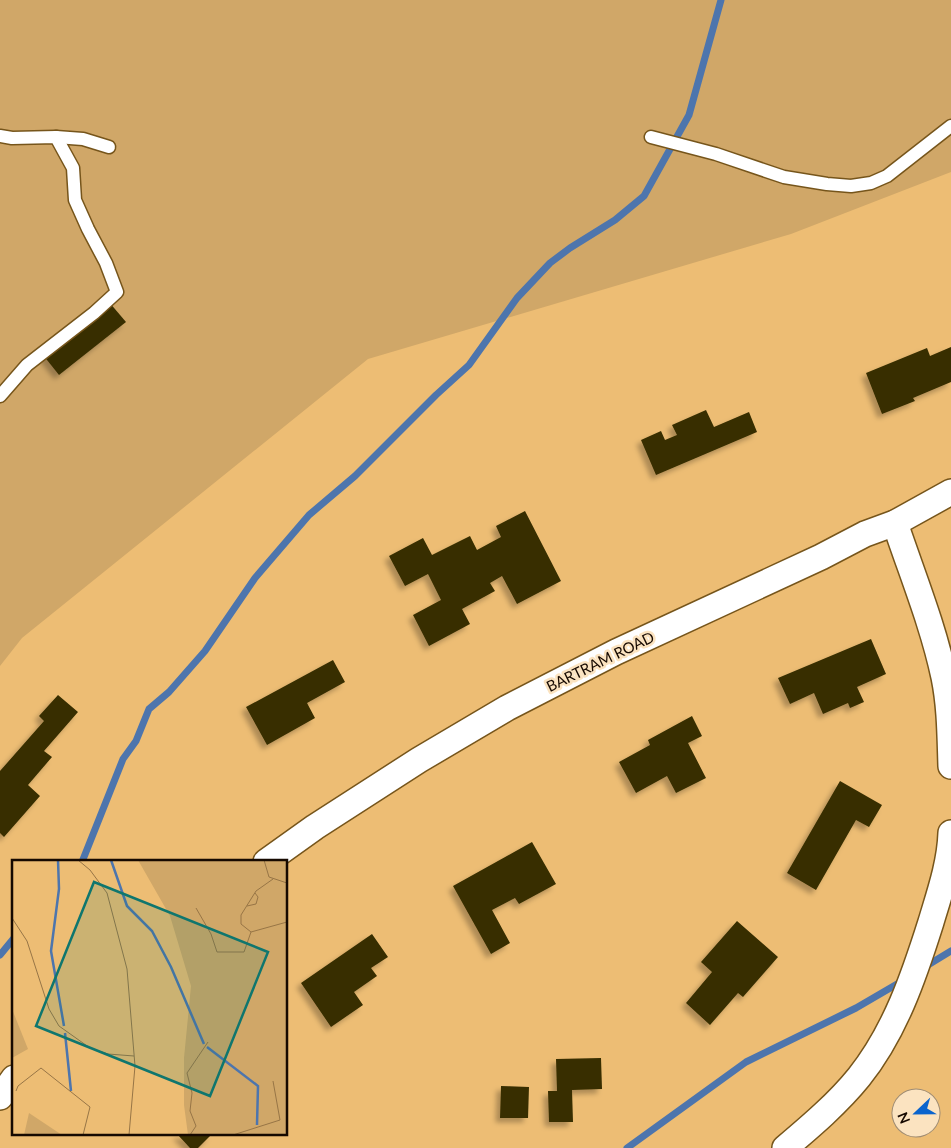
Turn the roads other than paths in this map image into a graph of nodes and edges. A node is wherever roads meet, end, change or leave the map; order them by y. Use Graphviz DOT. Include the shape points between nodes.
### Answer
graph roads {
  1 [pos="951,126"];
  2 [pos="0,136"];
  3 [pos="56,137"];
  4 [pos="651,137"];
  5 [pos="109,147"];
  6 [pos="0,396"];
  7 [pos="951,492"];
  8 [pos="895,523"];
  9 [pos="951,766"];
  10 [pos="951,832"];
  11 [pos="269,860"];
  12 [pos="12,1081"];
  13 [pos="0,1097"];
  14 [pos="785,1148"];
  1 -- 4 [label="lane" via="887,176 852,186 784,177"];
  2 -- 3 [label="lane" via="26,139"];
  3 -- 5 [label="lane" via="83,139"];
  3 -- 6 [label="lane" via="72,168 75,200 118,292 27,366"];
  7 -- 8 [label="street, BARTRAM ROAD"];
  8 -- 9 [label="street" via="934,638 944,678 950,718"];
  8 -- 11 [label="street, BARTRAM ROAD" via="865,534 616,652 507,708 419,760"];
  10 -- 14 [label="street" via="946,872 919,960 896,1017 858,1077 823,1115"];
  12 -- 13 [label="street"];
}
